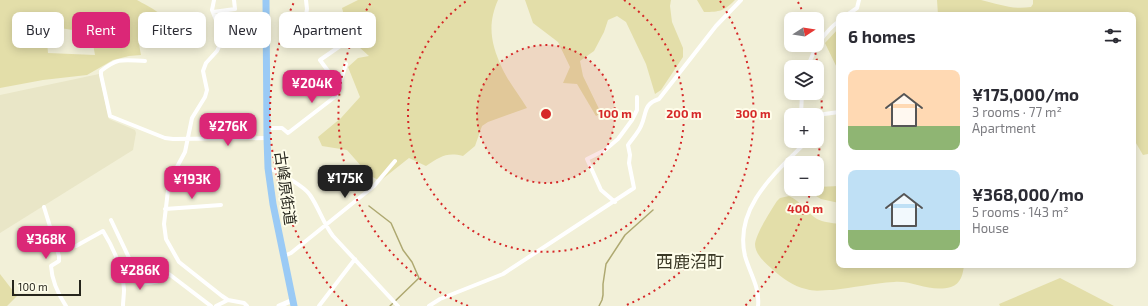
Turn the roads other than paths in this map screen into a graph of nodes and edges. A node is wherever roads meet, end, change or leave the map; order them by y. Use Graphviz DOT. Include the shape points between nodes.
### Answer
graph roads {
  1 [pos="214,0"];
  2 [pos="234,0"];
  3 [pos="266,0"];
  4 [pos="306,0"];
  5 [pos="742,0"];
  6 [pos="859,0"];
  7 [pos="213,12"];
  8 [pos="306,12"];
  9 [pos="851,12"];
  10 [pos="836,24"];
  11 [pos="337,48"];
  12 [pos="811,60"];
  13 [pos="145,61"];
  14 [pos="346,64"];
  15 [pos="339,86"];
  16 [pos="637,97"];
  17 [pos="836,112"];
  18 [pos="824,114"];
  19 [pos="267,128"];
  20 [pos="267,138"];
  21 [pos="188,140"];
  22 [pos="800,148"];
  23 [pos="395,160"];
  24 [pos="268,168"];
  25 [pos="615,202"];
  26 [pos="221,205"];
  27 [pos="44,207"];
  28 [pos="165,209"];
  29 [pos="111,220"];
  30 [pos="325,225"];
  31 [pos="76,246"];
  32 [pos="284,256"];
  33 [pos="355,259"];
  34 [pos="228,300"];
  35 [pos="293,303"];
  36 [pos="66,306"];
  37 [pos="123,306"];
  38 [pos="211,306"];
  39 [pos="216,306"];
  40 [pos="247,306"];
  41 [pos="279,306"];
  42 [pos="319,306"];
  43 [pos="398,306"];
  44 [pos="429,306"];
  45 [pos="758,306"];
  1 -- 7 [label="street"];
  2 -- 7 [label="street" via="235,10"];
  3 -- 19 [label="main road, 古峰原街道"];
  4 -- 8 [label="street"];
  5 -- 25 [label="street" via="716,26 659,99 651,101 640,128 628,144 634,188"];
  6 -- 9 [label="street" via="857,8"];
  7 -- 21 [label="street" via="224,36 203,71 205,97 192,118"];
  10 -- 12 [label="street" via="826,33"];
  11 -- 15 [label="street" via="320,60"];
  13 -- 21 [label="street" via="115,61 101,71 110,116 165,138"];
  14 -- 15 [label="street"];
  15 -- 19 [label="street" via="336,96 288,132 282,128"];
  16 -- 25 [label="street" via="637,110 618,139 605,150 587,159 601,190"];
  17 -- 18 [label="street"];
  19 -- 20 [label="main road, 古峰原街道"];
  20 -- 21 [label="street"];
  20 -- 24 [label="main road, 古峰原街道"];
  21 -- 28 [label="street" via="185,152 169,182"];
  22 -- 45 [label="street" via="767,182 752,205 745,224 744,250 756,284"];
  23 -- 30 [label="street" via="374,186"];
  24 -- 30 [label="street" via="276,170 309,193"];
  24 -- 32 [label="main road, 古峰原街道"];
  25 -- 44 [label="street" via="503,274 440,299"];
  26 -- 28 [label="street"];
  27 -- 36 [label="street" via="59,256 59,262 51,266 51,271 57,292"];
  28 -- 34 [label="street" via="166,240 179,262"];
  29 -- 38 [label="street" via="141,283 165,279 169,274"];
  30 -- 32 [label="street"];
  30 -- 33 [label="street"];
  31 -- 37 [label="street" via="103,231 114,249 121,271"];
  32 -- 35 [label="main road, 古峰原街道"];
  33 -- 42 [label="street"];
  33 -- 43 [label="street"];
  34 -- 39 [label="street"];
  34 -- 40 [label="street"];
  35 -- 41 [label="street"];
}
